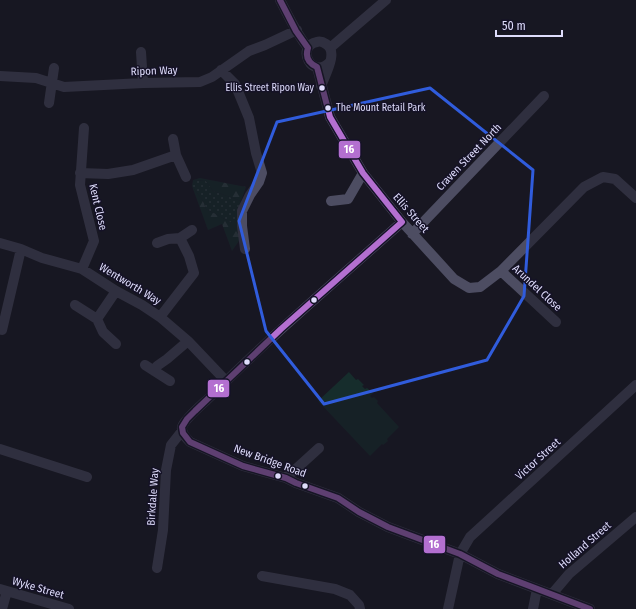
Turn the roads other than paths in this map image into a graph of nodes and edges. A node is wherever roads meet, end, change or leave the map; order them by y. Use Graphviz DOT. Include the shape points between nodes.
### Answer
graph roads {
  1 [pos="281,0"];
  2 [pos="386,0"];
  3 [pos="298,33"];
  4 [pos="311,45"];
  5 [pos="330,48"];
  6 [pos="152,52"];
  7 [pos="330,62"];
  8 [pos="317,67"];
  9 [pos="54,68"];
  10 [pos="221,70"];
  11 [pos="0,76"];
  12 [pos="143,83"];
  13 [pos="52,84"];
  14 [pos="321,86"];
  15 [pos="544,96"];
  16 [pos="49,103"];
  17 [pos="84,128"];
  18 [pos="173,139"];
  19 [pos="176,155"];
  20 [pos="80,173"];
  21 [pos="363,174"];
  22 [pos="186,177"];
  23 [pos="636,198"];
  24 [pos="330,201"];
  25 [pos="402,222"];
  26 [pos="192,230"];
  27 [pos="412,234"];
  28 [pos="180,238"];
  29 [pos="0,243"];
  30 [pos="157,243"];
  31 [pos="21,249"];
  32 [pos="245,249"];
  33 [pos="82,269"];
  34 [pos="501,271"];
  35 [pos="116,291"];
  36 [pos="75,305"];
  37 [pos="160,317"];
  38 [pos="97,319"];
  39 [pos="556,322"];
  40 [pos="2,330"];
  41 [pos="188,341"];
  42 [pos="116,344"];
  43 [pos="170,381"];
  44 [pos="226,381"];
  45 [pos="636,385"];
  46 [pos="182,431"];
  47 [pos="319,448"];
  48 [pos="0,449"];
  49 [pos="86,477"];
  50 [pos="286,478"];
  51 [pos="636,517"];
  52 [pos="460,554"];
  53 [pos="157,568"];
  54 [pos="262,576"];
  55 [pos="537,589"];
  56 [pos="4,590"];
  57 [pos="552,594"];
  58 [pos="2,609"];
  59 [pos="69,609"];
  60 [pos="360,609"];
  61 [pos="448,609"];
  62 [pos="533,609"];
  63 [pos="590,609"];
  1 -- 3 [label="street"];
  2 -- 5 [label="street"];
  3 -- 4 [label="street"];
  3 -- 10 [label="street, Ripon Way" via="249,51"];
  4 -- 5 [label="street" via="324,42"];
  4 -- 8 [label="street" via="306,52 307,59"];
  5 -- 7 [label="street"];
  6 -- 12 [label="street" via="138,51"];
  7 -- 8 [label="street"];
  7 -- 14 [label="street"];
  8 -- 14 [label="street, Ellis Street"];
  9 -- 13 [label="street"];
  10 -- 12 [label="street, Ripon Way" via="212,78 200,82"];
  10 -- 32 [label="street" via="235,84 249,118 262,172 242,211"];
  11 -- 13 [label="street, Ripon Way" via="36,78"];
  12 -- 13 [label="street, Ripon Way" via="64,87"];
  13 -- 16 [label="street"];
  14 -- 21 [label="street, Ellis Street" via="330,117"];
  15 -- 27 [label="street, Craven Street North"];
  17 -- 20 [label="street, Kent Close"];
  18 -- 19 [label="street"];
  19 -- 20 [label="street, Kent Close" via="132,170 108,174"];
  19 -- 22 [label="street"];
  20 -- 33 [label="street, Kent Close" via="80,185 94,241"];
  21 -- 24 [label="street" via="348,199"];
  21 -- 25 [label="street, Ellis Street"];
  23 -- 34 [label="street, Ellis Street" via="615,179 602,178 584,187"];
  25 -- 27 [label="street, Ellis Street"];
  25 -- 44 [label="street"];
  26 -- 28 [label="street"];
  27 -- 34 [label="street, Ellis Street" via="454,279 469,288 480,287"];
  28 -- 30 [label="street"];
  28 -- 37 [label="street" via="194,273"];
  29 -- 31 [label="street, Wentworth Way"];
  31 -- 33 [label="street, Wentworth Way" via="42,258"];
  31 -- 40 [label="street"];
  33 -- 35 [label="street, Wentworth Way"];
  34 -- 39 [label="street, Arundel Close"];
  35 -- 37 [label="street, Wentworth Way" via="142,304"];
  35 -- 38 [label="street"];
  36 -- 38 [label="street"];
  37 -- 41 [label="street, Wentworth Way"];
  38 -- 42 [label="street" via="103,332"];
  41 -- 43 [label="street" via="157,366 149,368"];
  41 -- 44 [label="street, Wentworth Way"];
  44 -- 46 [label="street" via="188,418 182,426"];
  45 -- 52 [label="street, Victor Street" via="470,537"];
  46 -- 50 [label="street, New Bridge Road" via="190,442 243,466"];
  46 -- 53 [label="street, Birkdale Way" via="171,445 166,470 163,530"];
  47 -- 50 [label="street"];
  48 -- 49 [label="street"];
  50 -- 52 [label="street, New Bridge Road" via="338,498 383,525"];
  51 -- 57 [label="street, Holland Street" via="569,574"];
  52 -- 55 [label="street, New Bridge Road" via="498,574"];
  52 -- 61 [label="street, Victor Street"];
  54 -- 60 [label="street" via="335,589 350,595"];
  55 -- 57 [label="street, New Bridge Road"];
  55 -- 62 [label="street"];
  56 -- 58 [label="street"];
  56 -- 59 [label="street, Wyke Street"];
  57 -- 63 [label="street, New Bridge Road"];
}
